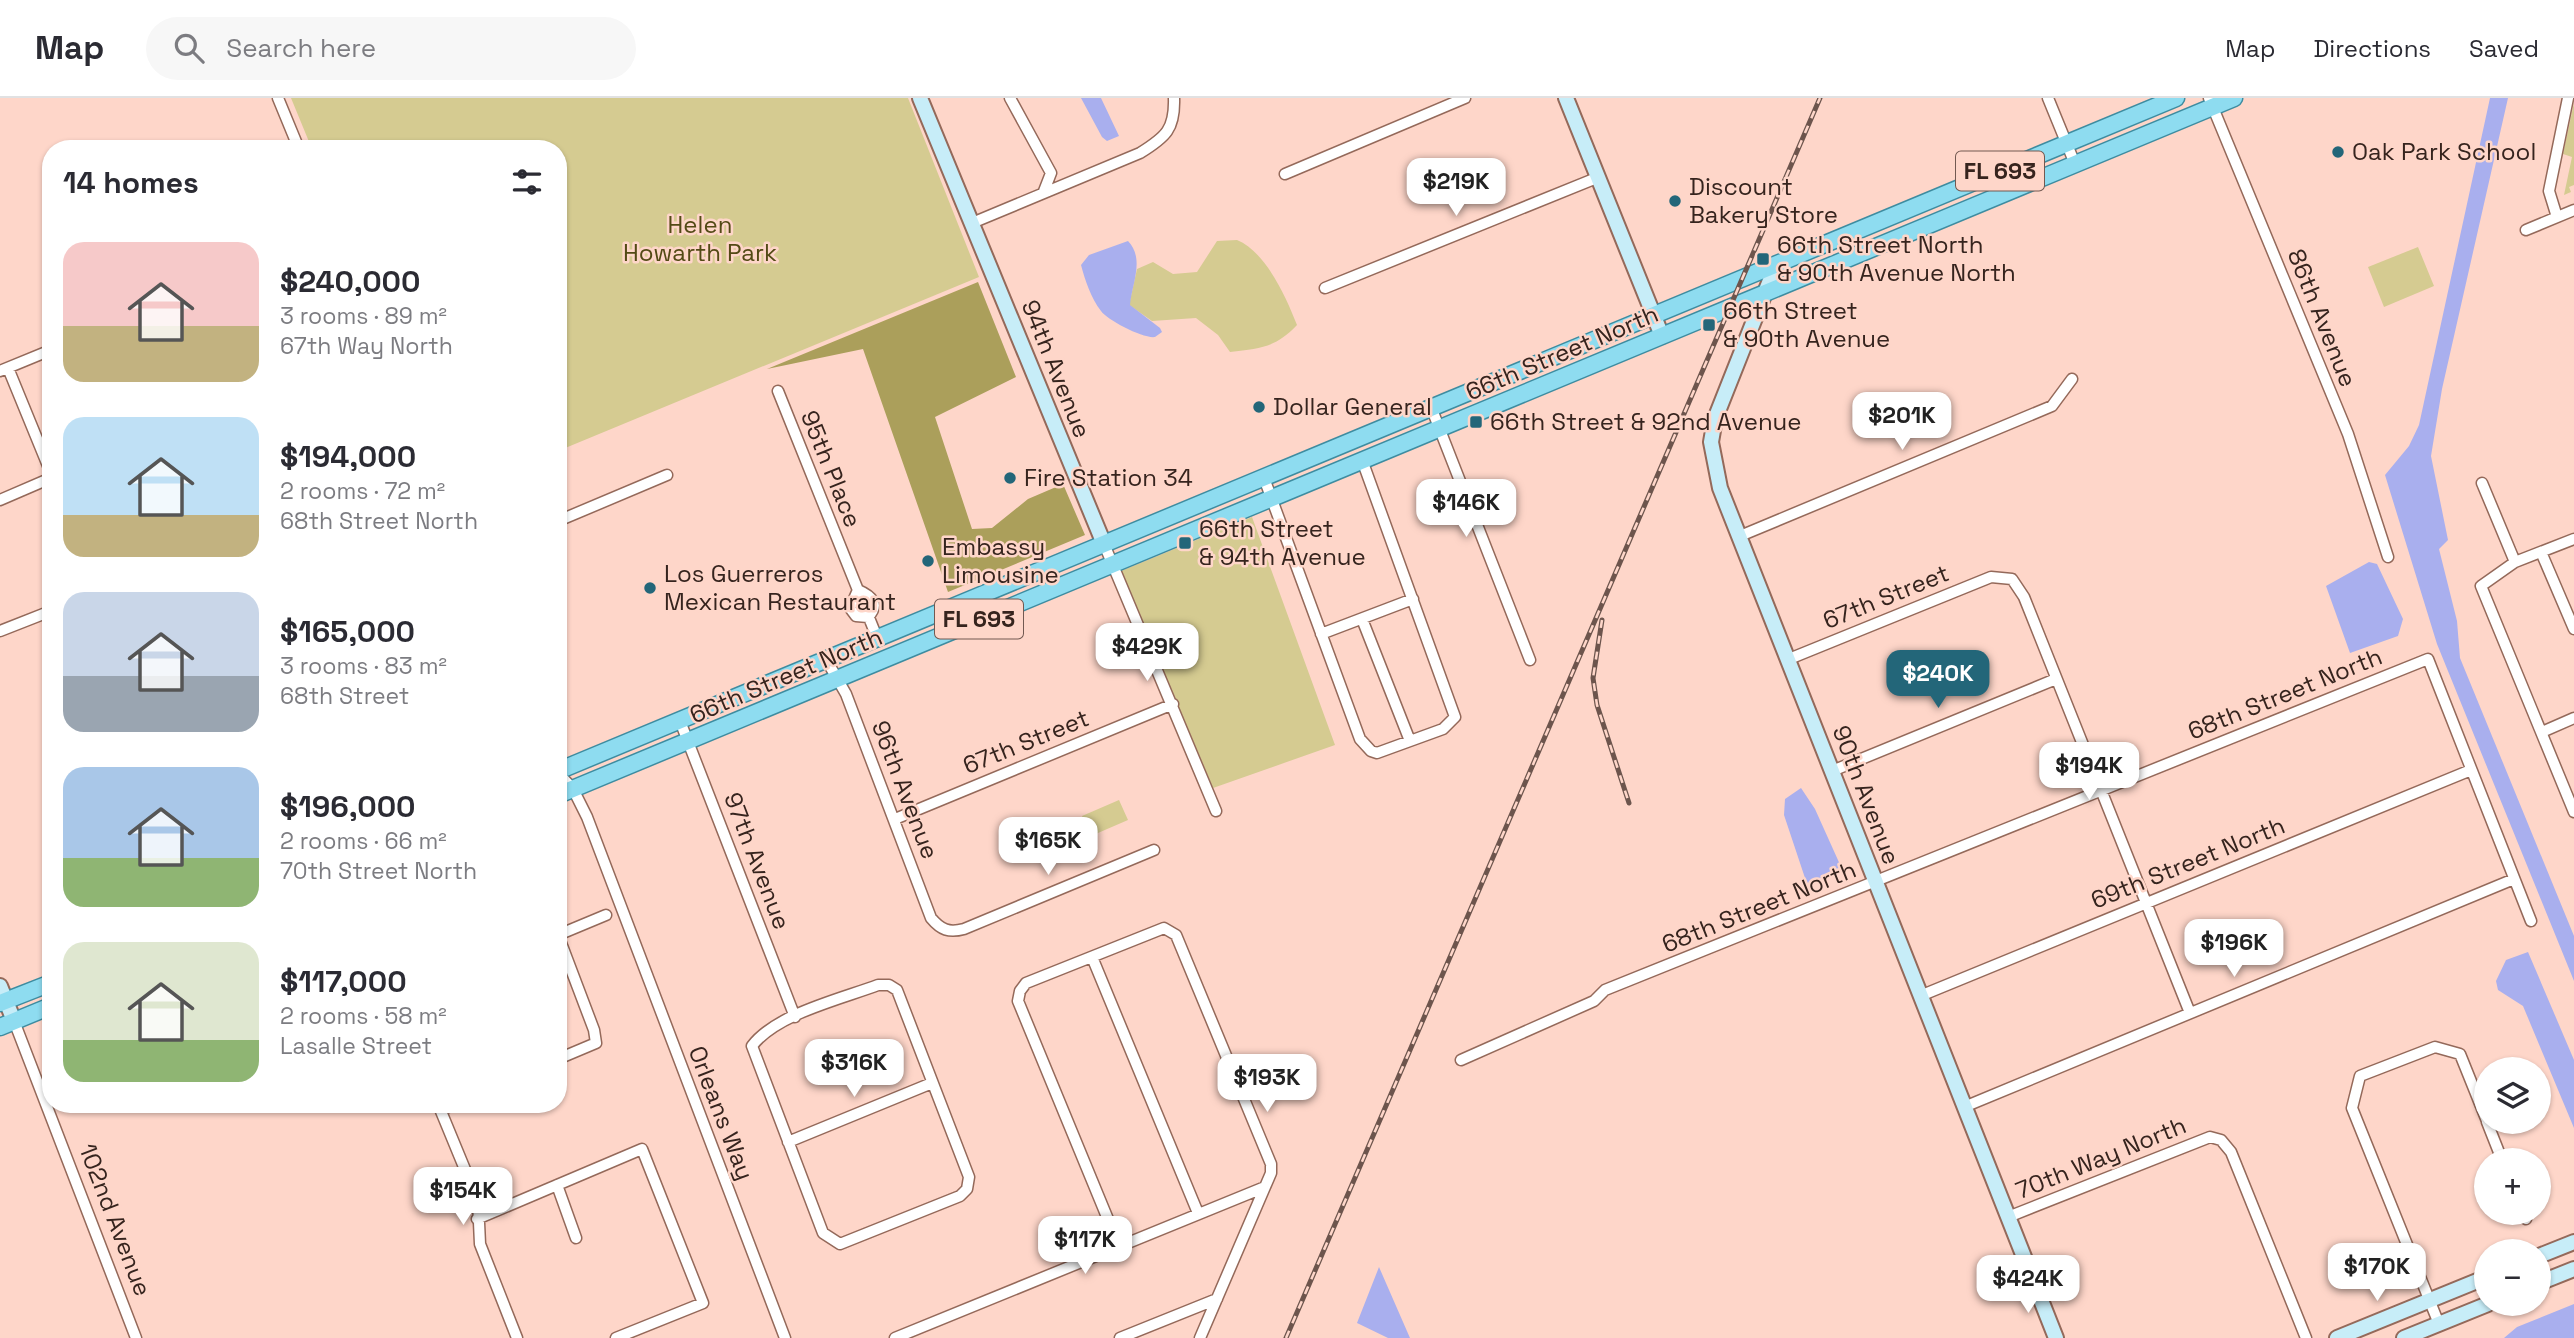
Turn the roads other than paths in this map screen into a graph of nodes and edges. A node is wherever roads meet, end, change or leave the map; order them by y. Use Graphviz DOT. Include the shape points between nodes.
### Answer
graph roads {
  1 [pos="278,98"];
  2 [pos="920,98"];
  3 [pos="1010,98"];
  4 [pos="1174,98"];
  5 [pos="1465,98"];
  6 [pos="1566,98"];
  7 [pos="2048,98"];
  8 [pos="2176,98"];
  9 [pos="2234,98"];
  10 [pos="2568,98"];
  11 [pos="2211,102"];
  12 [pos="295,140"];
  13 [pos="2067,144"];
  14 [pos="2075,164"];
  15 [pos="1284,174"];
  16 [pos="1599,177"];
  17 [pos="1044,191"];
  18 [pos="1932,200"];
  19 [pos="2574,210"];
  20 [pos="2557,218"];
  21 [pos="1940,220"];
  22 [pos="972,223"];
  23 [pos="2526,230"];
  24 [pos="1776,265"];
  25 [pos="1325,288"];
  26 [pos="1766,294"];
  27 [pos="1654,316"];
  28 [pos="1662,336"];
  29 [pos="42,354"];
  30 [pos="4,370"];
  31 [pos="2072,379"];
  32 [pos="778,391"];
  33 [pos="1431,407"];
  34 [pos="1439,429"];
  35 [pos="42,456"];
  36 [pos="1362,460"];
  37 [pos="667,475"];
  38 [pos="1264,478"];
  39 [pos="42,480"];
  40 [pos="2482,483"];
  41 [pos="1271,498"];
  42 [pos="0,499"];
  43 [pos="567,518"];
  44 [pos="1740,536"];
  45 [pos="2574,539"];
  46 [pos="1104,544"];
  47 [pos="2541,552"];
  48 [pos="2388,556"];
  49 [pos="2515,562"];
  50 [pos="1111,564"];
  51 [pos="1413,599"];
  52 [pos="42,615"];
  53 [pos="1362,619"];
  54 [pos="2574,629"];
  55 [pos="0,631"];
  56 [pos="1321,634"];
  57 [pos="878,640"];
  58 [pos="1789,659"];
  59 [pos="1530,660"];
  60 [pos="827,661"];
  61 [pos="836,679"];
  62 [pos="2056,679"];
  63 [pos="1173,704"];
  64 [pos="2574,718"];
  65 [pos="680,721"];
  66 [pos="2542,732"];
  67 [pos="1410,741"];
  68 [pos="687,742"];
  69 [pos="567,768"];
  70 [pos="2471,770"];
  71 [pos="1832,771"];
  72 [pos="2101,791"];
  73 [pos="567,792"];
  74 [pos="567,794"];
  75 [pos="1216,811"];
  76 [pos="2574,812"];
  77 [pos="895,818"];
  78 [pos="1154,850"];
  79 [pos="2514,879"];
  80 [pos="1876,883"];
  81 [pos="2146,903"];
  82 [pos="606,915"];
  83 [pos="2531,921"];
  84 [pos="567,931"];
  85 [pos="1092,957"];
  86 [pos="567,959"];
  87 [pos="42,986"];
  88 [pos="1920,996"];
  89 [pos="2,997"];
  90 [pos="42,1010"];
  91 [pos="2190,1013"];
  92 [pos="795,1017"];
  93 [pos="7,1024"];
  94 [pos="567,1055"];
  95 [pos="1461,1060"];
  96 [pos="932,1083"];
  97 [pos="2474,1089"];
  98 [pos="1964,1107"];
  99 [pos="42,1109"];
  100 [pos="44,1113"];
  101 [pos="442,1113"];
  102 [pos="788,1142"];
  103 [pos="557,1185"];
  104 [pos="1265,1187"];
  105 [pos="1198,1213"];
  106 [pos="2008,1217"];
  107 [pos="477,1219"];
  108 [pos="576,1238"];
  109 [pos="2574,1242"];
  110 [pos="1119,1246"];
  111 [pos="2551,1251"];
  112 [pos="2574,1269"];
  113 [pos="2551,1278"];
  114 [pos="2474,1283"];
  115 [pos="1217,1299"];
  116 [pos="2429,1301"];
  117 [pos="2474,1310"];
  118 [pos="2439,1324"];
  119 [pos="136,1338"];
  120 [pos="517,1338"];
  121 [pos="615,1338"];
  122 [pos="785,1338"];
  123 [pos="895,1338"];
  124 [pos="1120,1338"];
  125 [pos="1200,1338"];
  126 [pos="2056,1338"];
  127 [pos="2306,1338"];
  128 [pos="2337,1338"];
  129 [pos="2404,1338"];
  1 -- 12 [label="street"];
  2 -- 22 [label="street, 94th Avenue"];
  3 -- 17 [label="street" via="1051,173"];
  4 -- 17 [label="street" via="1174,120 1161,140 1140,153"];
  5 -- 15 [label="street"];
  6 -- 16 [label="street"];
  7 -- 13 [label="street"];
  8 -- 13 [label="main road, 66th Street North / FL 693"];
  9 -- 11 [label="main road, 66th Street North / FL 693"];
  10 -- 20 [label="street" via="2549,191"];
  11 -- 14 [label="main road, 66th Street North / FL 693"];
  11 -- 48 [label="street, 86th Avenue" via="2347,434"];
  13 -- 14 [label="street"];
  13 -- 18 [label="main road, 66th Street North / FL 693"];
  14 -- 21 [label="main road, 66th Street North / FL 693"];
  16 -- 25 [label="street"];
  16 -- 27 [label="street"];
  17 -- 22 [label="street"];
  18 -- 21 [label="main road"];
  18 -- 24 [label="main road, 66th Street North / FL 693"];
  19 -- 20 [label="street"];
  20 -- 23 [label="street"];
  21 -- 26 [label="main road, 66th Street North / FL 693"];
  22 -- 46 [label="street, 94th Avenue"];
  24 -- 26 [label="street, 90th Avenue"];
  24 -- 27 [label="main road, 66th Street North / FL 693"];
  26 -- 28 [label="main road, 66th Street North / FL 693"];
  26 -- 44 [label="street, 90th Avenue" via="1719,409 1711,442 1720,488"];
  27 -- 28 [label="street"];
  27 -- 33 [label="main road, 66th Street North / FL 693"];
  28 -- 34 [label="main road, 66th Street North / FL 693"];
  29 -- 30 [label="street"];
  30 -- 35 [label="street"];
  31 -- 44 [label="street" via="2052,406"];
  32 -- 57 [label="street, 95th Place"];
  33 -- 34 [label="street"];
  33 -- 38 [label="main road, 66th Street North / FL 693"];
  34 -- 36 [label="main road, 66th Street North / FL 693"];
  34 -- 59 [label="street"];
  36 -- 41 [label="main road, 66th Street North / FL 693"];
  36 -- 51 [label="street"];
  37 -- 43 [label="street"];
  38 -- 41 [label="street"];
  38 -- 46 [label="main road, 66th Street North / FL 693"];
  39 -- 42 [label="street"];
  40 -- 49 [label="street"];
  41 -- 50 [label="main road, 66th Street North / FL 693"];
  41 -- 56 [label="street"];
  44 -- 58 [label="street, 90th Avenue"];
  45 -- 47 [label="street"];
  46 -- 50 [label="street, 94th Avenue"];
  46 -- 57 [label="main road, 66th Street North / FL 693"];
  47 -- 49 [label="street"];
  47 -- 54 [label="street"];
  49 -- 66 [label="street" via="2481,586"];
  50 -- 61 [label="main road, 66th Street North / FL 693"];
  50 -- 63 [label="street, 94th Avenue"];
  51 -- 53 [label="street"];
  51 -- 67 [label="street" via="1455,717 1443,729"];
  52 -- 55 [label="street"];
  53 -- 56 [label="street"];
  53 -- 67 [label="street"];
  56 -- 67 [label="street" via="1364,747 1377,753"];
  57 -- 60 [label="main road, 66th Street North / FL 693"];
  58 -- 62 [label="street, 67th Street" via="2000,576 2019,586"];
  58 -- 71 [label="street, 90th Avenue"];
  60 -- 61 [label="street, 96th Avenue"];
  60 -- 65 [label="main road, 66th Street North / FL 693"];
  61 -- 68 [label="main road, 66th Street North / FL 693"];
  61 -- 77 [label="street, 96th Avenue"];
  62 -- 71 [label="street"];
  62 -- 72 [label="street"];
  63 -- 75 [label="street, 94th Avenue"];
  63 -- 77 [label="street, 67th Street"];
  64 -- 66 [label="street"];
  65 -- 68 [label="street, 97th Avenue"];
  65 -- 69 [label="main road, 66th Street North / FL 693"];
  66 -- 76 [label="street"];
  68 -- 73 [label="main road, 66th Street North / FL 693"];
  68 -- 92 [label="street, 97th Avenue"];
  70 -- 72 [label="street, 68th Street North" via="2428,659"];
  70 -- 79 [label="street"];
  70 -- 81 [label="street, 69th Street North"];
  71 -- 80 [label="street, 90th Avenue"];
  72 -- 80 [label="street, 68th Street North"];
  72 -- 81 [label="street"];
  74 -- 122 [label="street, Orleans Way" via="620,903"];
  77 -- 78 [label="street, 96th Avenue" via="931,918 946,931 964,929"];
  79 -- 83 [label="street"];
  79 -- 91 [label="street"];
  80 -- 88 [label="street, 90th Avenue"];
  80 -- 95 [label="street, 68th Street North" via="1605,990 1594,1001"];
  81 -- 88 [label="street, 69th Street North"];
  81 -- 91 [label="street"];
  82 -- 84 [label="street"];
  85 -- 104 [label="street" via="1152,931 1164,928 1176,935 1271,1164"];
  85 -- 105 [label="street"];
  85 -- 110 [label="street" via="1027,983 1018,1001"];
  86 -- 94 [label="street" via="596,1043"];
  87 -- 89 [label="main road"];
  88 -- 98 [label="street, 90th Avenue"];
  89 -- 93 [label="street, 102nd Avenue"];
  90 -- 93 [label="main road"];
  91 -- 98 [label="street"];
  92 -- 96 [label="street" via="878,985 889,985 897,990"];
  92 -- 102 [label="street" via="760,1035 752,1046"];
  93 -- 99 [label="street, 102nd Avenue"];
  96 -- 102 [label="street"];
  96 -- 102 [label="street" via="969,1177 960,1196 840,1244 823,1233"];
  97 -- 116 [label="street" via="2460,1054 2435,1047 2360,1076 2352,1108"];
  98 -- 106 [label="street, 90th Avenue"];
  100 -- 119 [label="street, 102nd Avenue"];
  101 -- 107 [label="street" via="478,1200"];
  103 -- 107 [label="street"];
  103 -- 108 [label="street"];
  103 -- 121 [label="street" via="642,1149 703,1303"];
  104 -- 105 [label="street"];
  104 -- 115 [label="street"];
  105 -- 110 [label="street"];
  106 -- 126 [label="street, 90th Avenue"];
  106 -- 127 [label="street, 70th Way North" via="2210,1137 2221,1140 2231,1152"];
  107 -- 120 [label="street" via="480,1244"];
  109 -- 111 [label="street"];
  110 -- 123 [label="street"];
  112 -- 113 [label="street"];
  114 -- 116 [label="street"];
  115 -- 124 [label="street"];
  115 -- 125 [label="street"];
  116 -- 118 [label="street"];
  116 -- 128 [label="street"];
  117 -- 118 [label="street"];
  118 -- 129 [label="street"];
}
